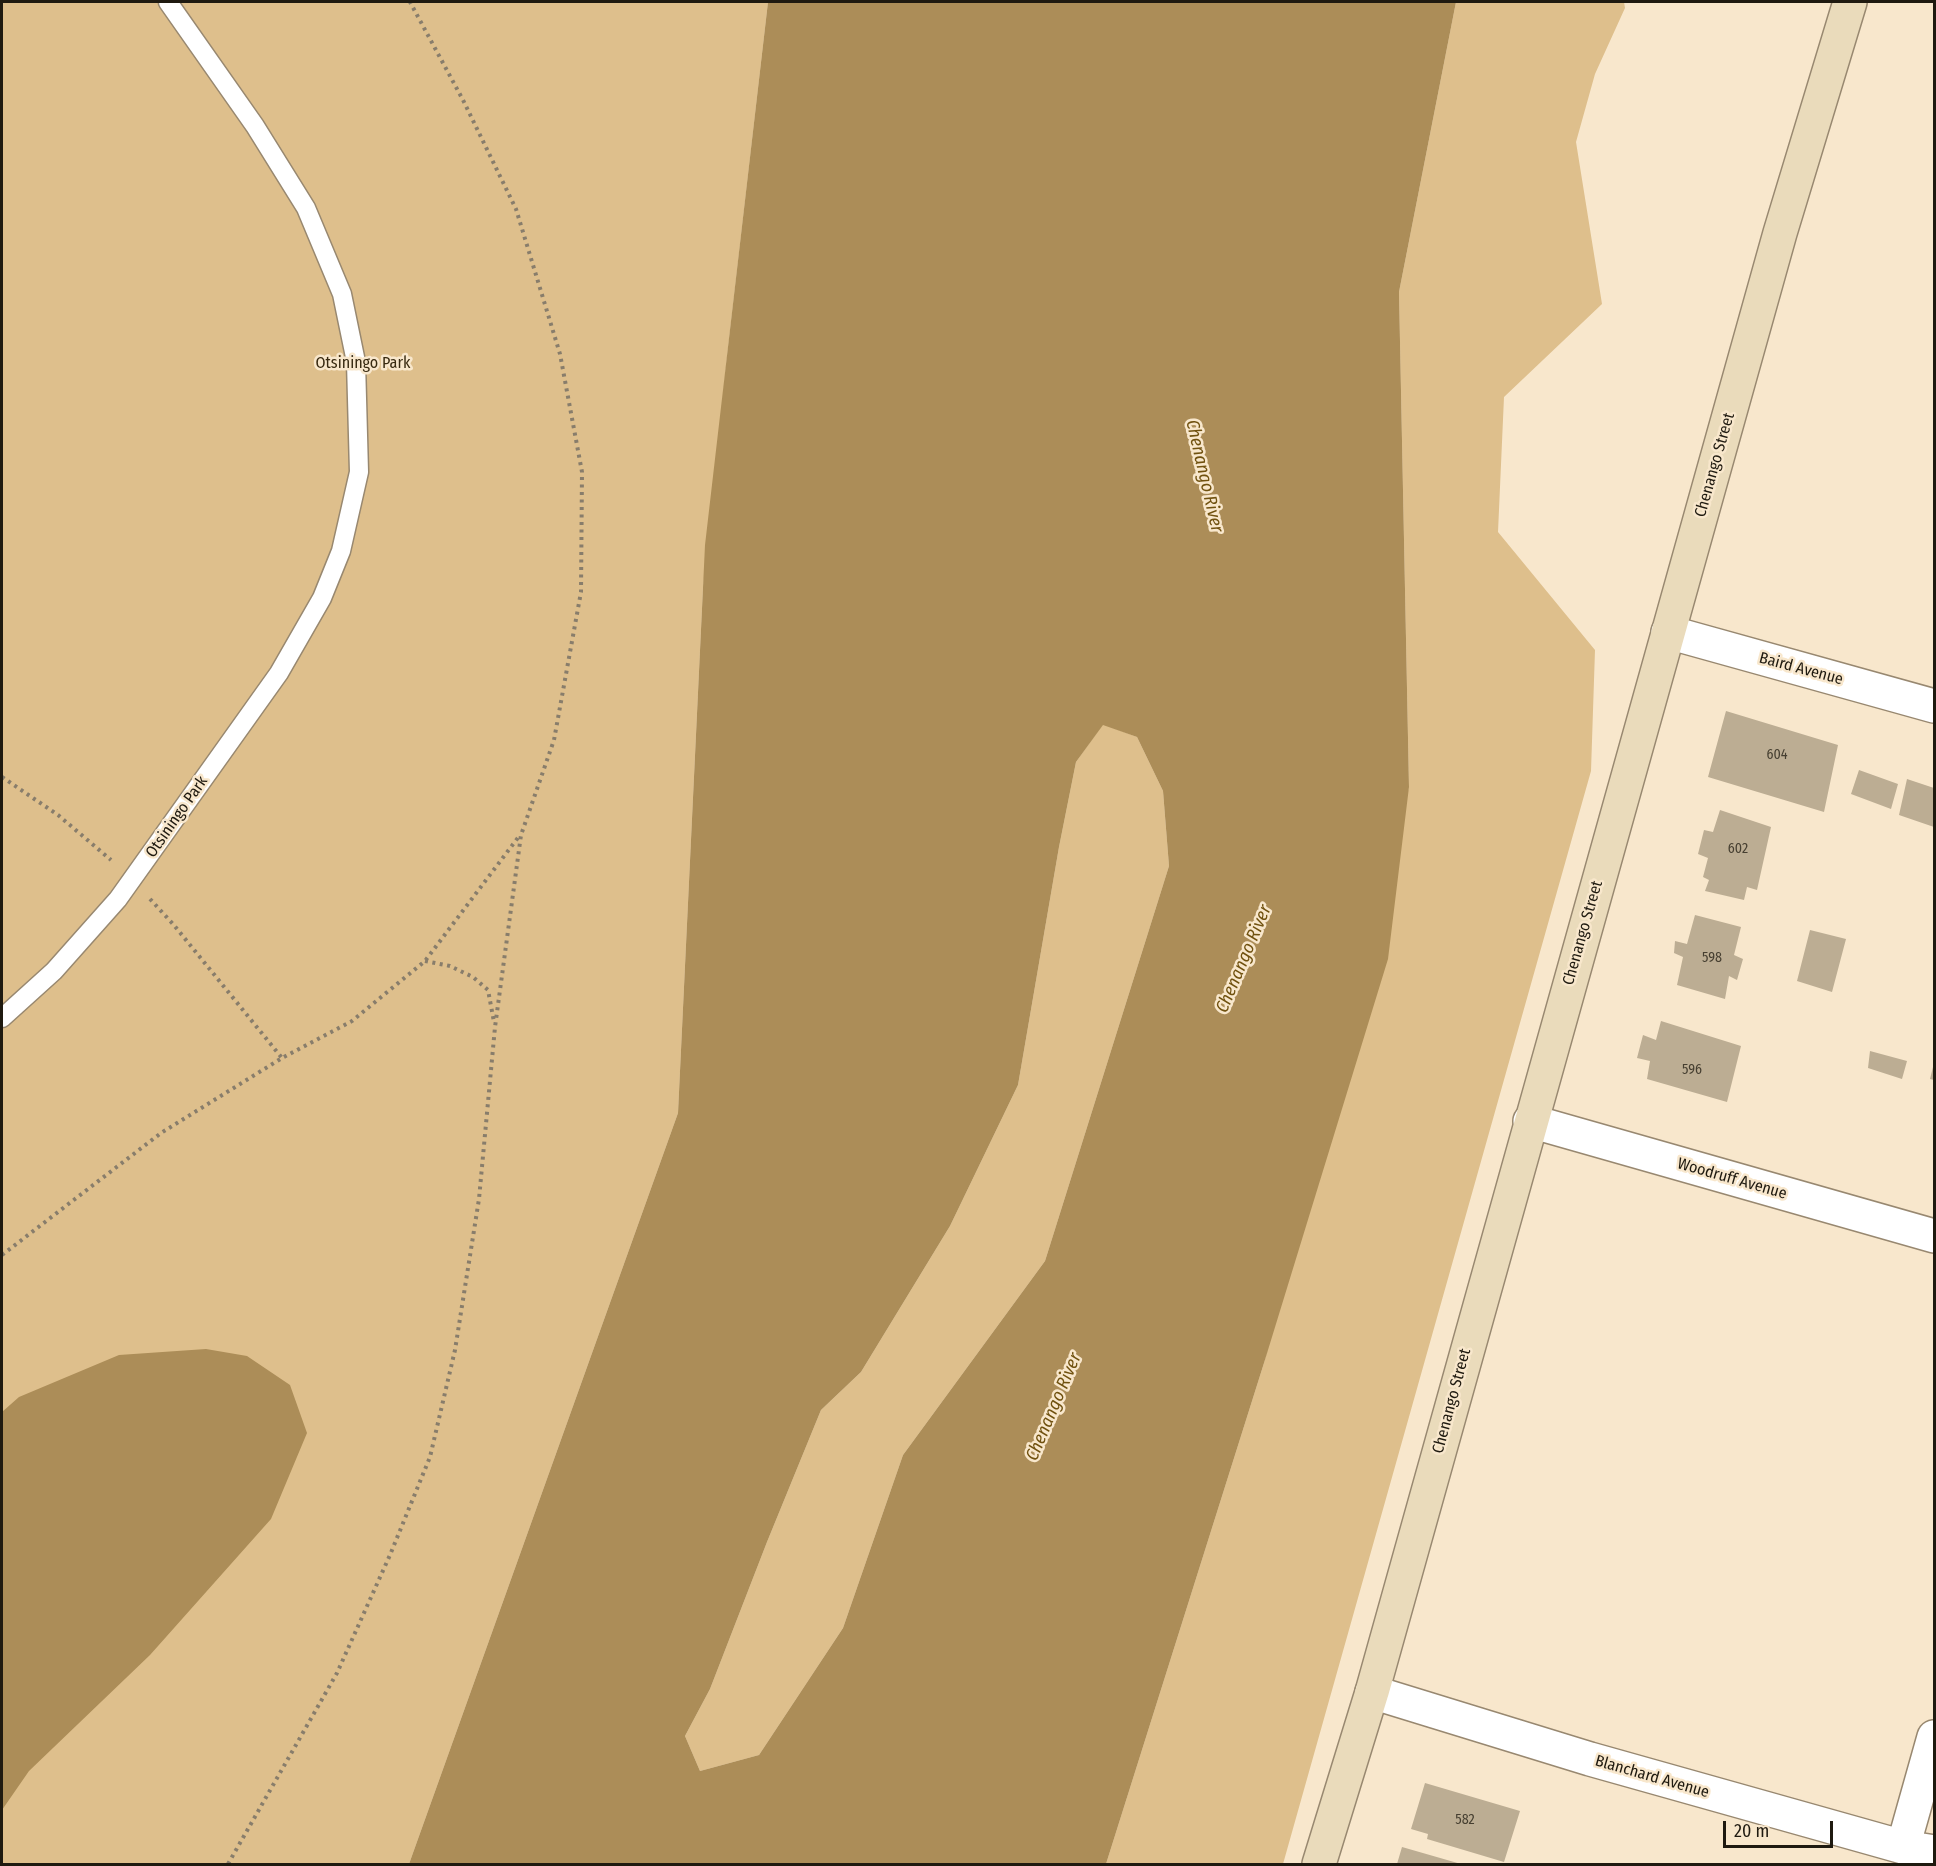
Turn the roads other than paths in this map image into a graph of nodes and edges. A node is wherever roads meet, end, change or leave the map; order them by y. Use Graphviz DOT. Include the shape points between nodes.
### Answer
graph roads {
  1 [pos="168,2"];
  2 [pos="1850,2"];
  3 [pos="1668,632"];
  4 [pos="1935,706"];
  5 [pos="2,1018"];
  6 [pos="1530,1121"];
  7 [pos="1935,1236"];
  8 [pos="1372,1692"];
  9 [pos="1935,1737"];
  10 [pos="1903,1847"];
  11 [pos="1935,1852"];
  12 [pos="1319,1864"];
  1 -- 5 [label="lane, Otsiningo Park" via="306,207 342,294 356,362 359,472 341,551 322,598 279,673 118,899 54,971"];
  2 -- 3 [label="street, Chenango Street" via="1777,242"];
  3 -- 4 [label="street, Baird Avenue"];
  3 -- 6 [label="street, Chenango Street"];
  6 -- 7 [label="street, Woodruff Avenue"];
  6 -- 8 [label="street, Chenango Street"];
  8 -- 10 [label="street, Blanchard Avenue" via="1590,1759"];
  8 -- 12 [label="street, Chenango Street"];
  9 -- 10 [label="street"];
  10 -- 11 [label="street, Blanchard Avenue"];
}
